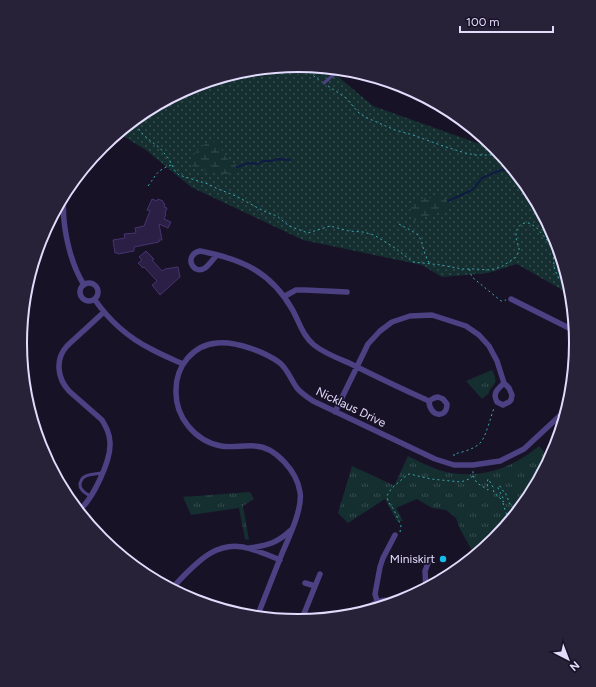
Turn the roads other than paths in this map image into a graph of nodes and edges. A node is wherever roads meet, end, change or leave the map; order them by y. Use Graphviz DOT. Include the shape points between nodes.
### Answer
graph roads {
  1 [pos="333,75"];
  2 [pos="324,83"];
  3 [pos="64,206"];
  4 [pos="217,256"];
  5 [pos="84,285"];
  6 [pos="347,292"];
  7 [pos="285,296"];
  8 [pos="511,299"];
  9 [pos="95,300"];
  10 [pos="104,312"];
  11 [pos="568,328"];
  12 [pos="183,364"];
  13 [pos="356,367"];
  14 [pos="504,383"];
  15 [pos="429,401"];
  16 [pos="335,412"];
  17 [pos="559,417"];
  18 [pos="102,473"];
  19 [pos="90,496"];
  20 [pos="82,507"];
  21 [pos="293,527"];
  22 [pos="397,535"];
  23 [pos="250,548"];
  24 [pos="430,558"];
  25 [pos="280,560"];
  26 [pos="320,574"];
  27 [pos="426,582"];
  28 [pos="305,583"];
  29 [pos="175,585"];
  30 [pos="315,586"];
  31 [pos="384,600"];
  32 [pos="377,601"];
  33 [pos="374,603"];
  34 [pos="258,611"];
  35 [pos="304,614"];
  1 -- 2 [label="lane"];
  3 -- 5 [label="street" via="68,242"];
  4 -- 7 [label="street" via="237,260 261,273"];
  5 -- 9 [label="street" via="89,283 97,287 98,296"];
  5 -- 9 [label="street" via="80,293 82,298 90,302"];
  6 -- 7 [label="street" via="296,290"];
  7 -- 13 [label="street" via="311,342 321,350"];
  8 -- 11 [label="street"];
  9 -- 10 [label="street"];
  10 -- 12 [label="street" via="133,338"];
  10 -- 18 [label="street" via="68,346 61,356 59,369 64,386 97,415 108,431 110,449"];
  12 -- 16 [label="street, Nicklaus Drive" via="198,349 218,342 254,349 281,364 304,396"];
  12 -- 21 [label="street, Nicklaus Drive" via="178,374 176,397 187,425 208,443 223,446 256,446 270,450 285,463 296,477 301,493 299,513"];
  13 -- 14 [label="street" via="368,344 392,322 410,316 432,315 466,326 479,335 497,361"];
  13 -- 15 [label="street"];
  13 -- 16 [label="street"];
  16 -- 17 [label="street, Nicklaus Drive" via="435,459 454,465 500,461 524,449"];
  18 -- 19 [label="street"];
  18 -- 19 [label="lane" via="85,476 81,480 81,489"];
  19 -- 20 [label="street"];
  21 -- 23 [label="street" via="274,542"];
  21 -- 25 [label="street, Nicklaus Drive"];
  22 -- 32 [label="street" via="380,567 375,594"];
  23 -- 25 [label="street"];
  23 -- 29 [label="street" via="228,547 207,554"];
  24 -- 27 [label="street"];
  25 -- 34 [label="street, Nicklaus Drive"];
  26 -- 30 [label="street"];
  28 -- 30 [label="street"];
  30 -- 35 [label="street"];
  31 -- 32 [label="street"];
  32 -- 33 [label="street"];
}
